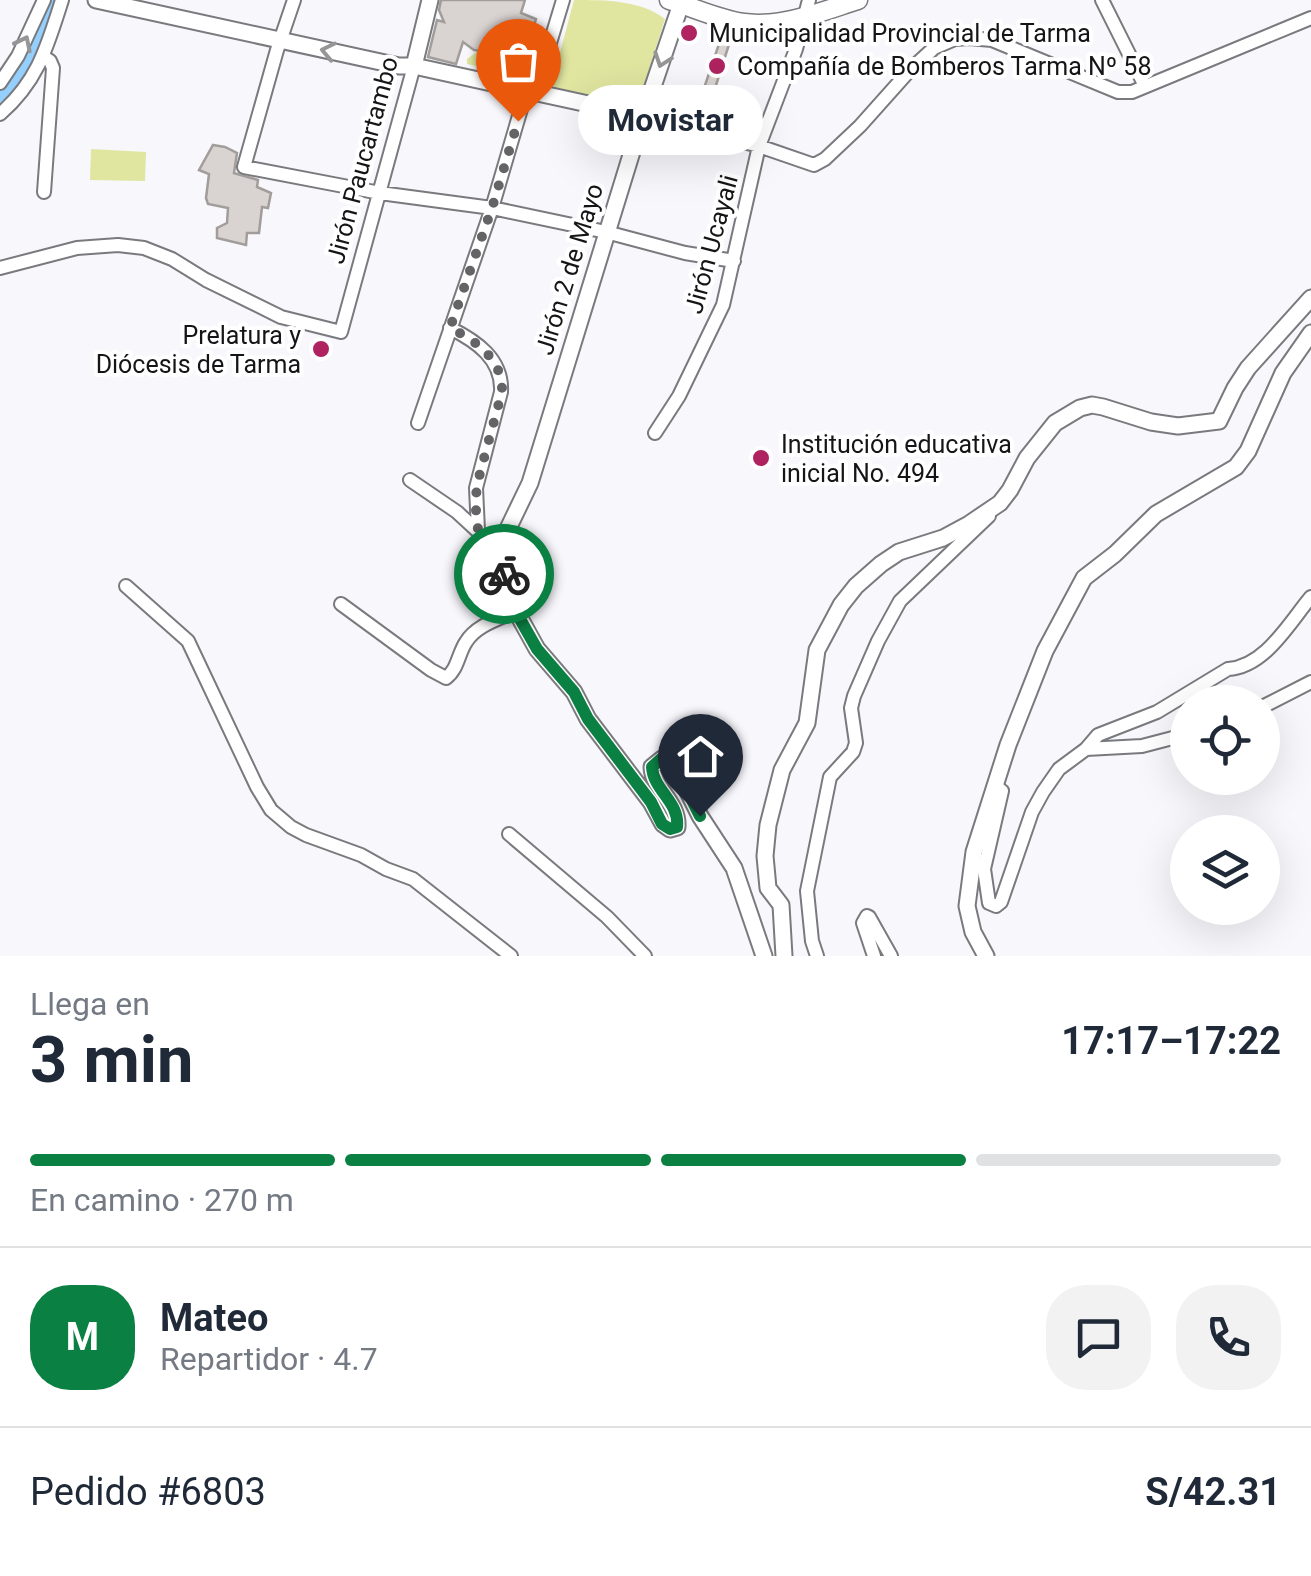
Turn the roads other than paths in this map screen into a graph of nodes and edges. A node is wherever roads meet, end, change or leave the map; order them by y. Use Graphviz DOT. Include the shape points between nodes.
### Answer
graph roads {
  1 [pos="44,0"];
  2 [pos="62,0"];
  3 [pos="96,0"];
  4 [pos="294,0"];
  5 [pos="430,0"];
  6 [pos="563,0"];
  7 [pos="858,0"];
  8 [pos="1102,0"];
  9 [pos="677,1"];
  10 [pos="807,9"];
  11 [pos="1311,18"];
  12 [pos="281,40"];
  13 [pos="44,57"];
  14 [pos="414,66"];
  15 [pos="0,83"];
  16 [pos="1145,86"];
  17 [pos="526,92"];
  18 [pos="0,114"];
  19 [pos="642,116"];
  20 [pos="759,146"];
  21 [pos="44,192"];
  22 [pos="380,192"];
  23 [pos="492,208"];
  24 [pos="606,232"];
  25 [pos="734,261"];
  26 [pos="0,268"];
  27 [pos="1311,298"];
  28 [pos="450,328"];
  29 [pos="1311,333"];
  30 [pos="418,423"];
  31 [pos="655,432"];
  32 [pos="410,480"];
  33 [pos="1000,503"];
  34 [pos="478,530"];
  35 [pos="495,548"];
  36 [pos="126,586"];
  37 [pos="1311,597"];
  38 [pos="341,604"];
  39 [pos="516,612"];
  40 [pos="1311,682"];
  41 [pos="1280,698"];
  42 [pos="1170,739"];
  43 [pos="1086,748"];
  44 [pos="995,786"];
  45 [pos="510,834"];
  46 [pos="512,956"];
  47 [pos="645,956"];
  48 [pos="764,956"];
  49 [pos="784,956"];
  50 [pos="817,956"];
  51 [pos="874,956"];
  52 [pos="891,956"];
  53 [pos="986,956"];
  15 -- 1 [label="street, one-way"];
  2 -- 13 [label="street"];
  3 -- 12 [label="street"];
  4 -- 12 [label="street"];
  5 -- 14 [label="street, Jirón Paucartambo"];
  6 -- 17 [label="street" via="540,76"];
  7 -- 10 [label="main road"];
  8 -- 16 [label="street"];
  9 -- 10 [label="main road" via="744,23 772,22"];
  9 -- 19 [label="street, Jirón 2 de Mayo, one-way"];
  10 -- 20 [label="street, Jirón Ucayali"];
  11 -- 16 [label="street"];
  14 -- 12 [label="street, one-way"];
  12 -- 22 [label="street" via="244,167"];
  13 -- 18 [label="street"];
  13 -- 21 [label="street" via="53,68"];
  14 -- 17 [label="street"];
  14 -- 22 [label="street, Jirón Paucartambo"];
  16 -- 20 [label="street" via="1118,92 992,40 955,39 922,59 820,163"];
  17 -- 19 [label="street"];
  17 -- 23 [label="street"];
  19 -- 20 [label="street"];
  19 -- 24 [label="street, Jirón 2 de Mayo"];
  20 -- 25 [label="street, Jirón Ucayali"];
  22 -- 23 [label="street"];
  22 -- 26 [label="street, Jirón Paucartambo" via="341,332 282,318 144,248 77,248"];
  23 -- 24 [label="street"];
  23 -- 28 [label="street"];
  24 -- 25 [label="street"];
  24 -- 35 [label="street, Jirón 2 de Mayo" via="530,483"];
  25 -- 31 [label="street, Jirón Ucayali" via="723,305 680,396"];
  27 -- 33 [label="street" via="1248,368 1220,421 1178,426 1092,405 1080,408 1055,423"];
  28 -- 30 [label="street"];
  28 -- 34 [label="street" via="473,340 502,381 476,488"];
  29 -- 44 [label="street" via="1236,467 1156,514 1084,578 1045,650"];
  32 -- 34 [label="street"];
  33 -- 49 [label="street" via="943,538 880,564 841,604 820,642 806,723 782,770 768,825 768,888 781,905"];
  33 -- 50 [label="street" via="900,601 854,696 854,752 830,777 807,890"];
  34 -- 35 [label="street"];
  35 -- 39 [label="street"];
  36 -- 46 [label="street" via="188,642 271,810 306,835 413,879"];
  37 -- 43 [label="street" via="1251,664 1098,735"];
  38 -- 39 [label="street" via="446,678 474,631"];
  39 -- 48 [label="street" via="670,829 678,816 652,767 662,758 675,766 734,868"];
  40 -- 41 [label="street"];
  42 -- 43 [label="street"];
  43 -- 44 [label="street" via="1043,792 1001,902 993,906 984,869 1002,790"];
  44 -- 53 [label="street" via="968,887 969,918"];
  45 -- 47 [label="street"];
  51 -- 52 [label="street" via="866,916"];
}
